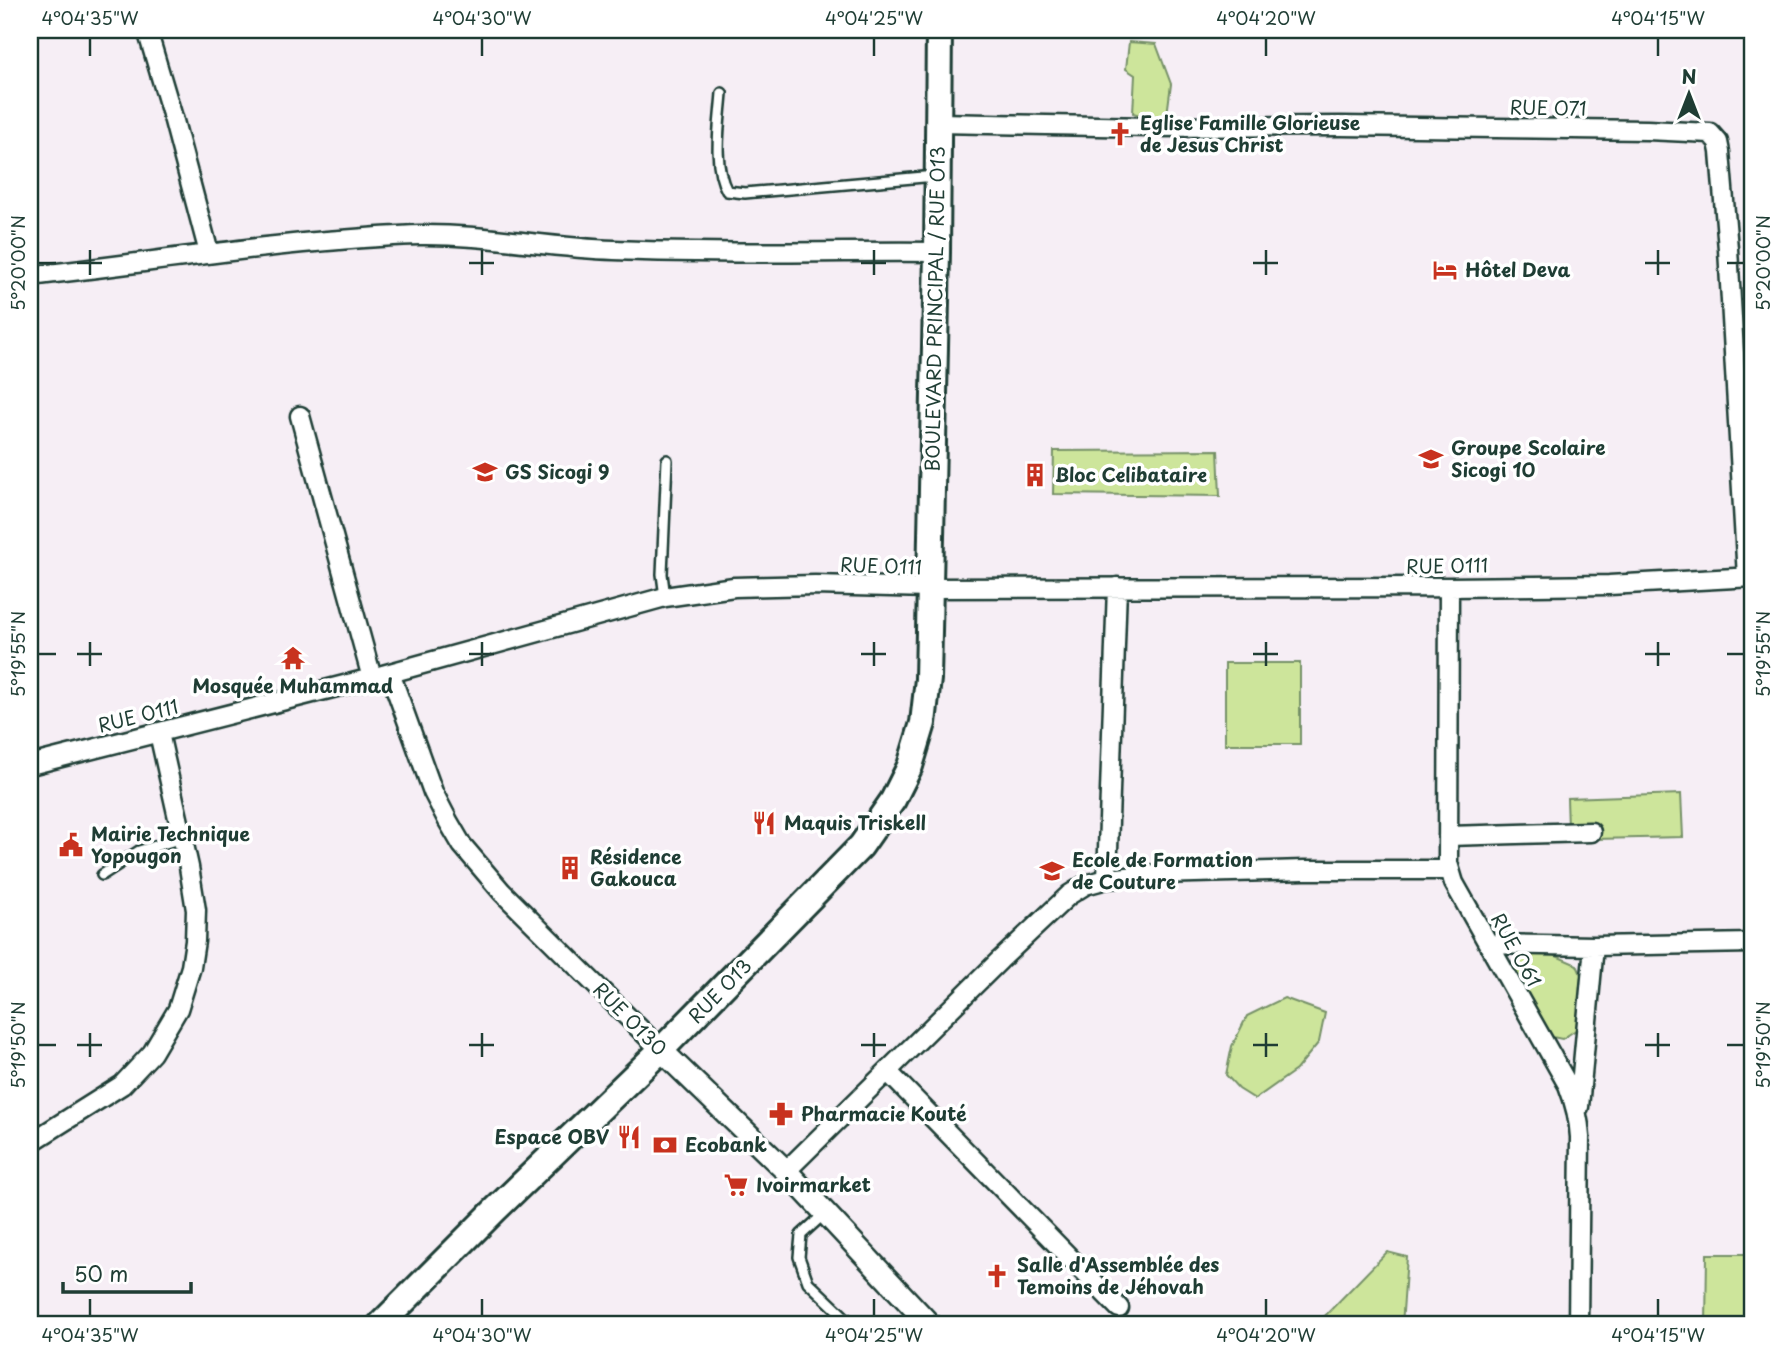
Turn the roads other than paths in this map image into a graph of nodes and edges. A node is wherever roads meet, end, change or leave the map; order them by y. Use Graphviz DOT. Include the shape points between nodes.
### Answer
graph roads {
  1 [pos="147,30"];
  2 [pos="939,30"];
  3 [pos="722,93"];
  4 [pos="938,123"];
  5 [pos="937,175"];
  6 [pos="937,252"];
  7 [pos="209,253"];
  8 [pos="30,276"];
  9 [pos="300,416"];
  10 [pos="667,460"];
  11 [pos="1750,577"];
  12 [pos="1117,587"];
  13 [pos="1449,587"];
  14 [pos="929,588"];
  15 [pos="665,597"];
  16 [pos="390,673"];
  17 [pos="372,678"];
  18 [pos="159,733"];
  19 [pos="30,765"];
  20 [pos="1591,832"];
  21 [pos="1448,836"];
  22 [pos="182,838"];
  23 [pos="1450,870"];
  24 [pos="102,875"];
  25 [pos="1107,879"];
  26 [pos="1753,943"];
  27 [pos="1489,944"];
  28 [pos="1594,946"];
  29 [pos="661,1050"];
  30 [pos="887,1072"];
  31 [pos="1578,1117"];
  32 [pos="30,1143"];
  33 [pos="786,1171"];
  34 [pos="825,1213"];
  35 [pos="1119,1308"];
  36 [pos="380,1325"];
  37 [pos="853,1325"];
  38 [pos="930,1325"];
  39 [pos="1578,1325"];
  1 -- 7 [label="street"];
  2 -- 4 [label="main road, BOULEVARD PRINCIPAL / RUE O13"];
  3 -- 5 [label="lane" via="718,166 727,191"];
  4 -- 5 [label="main road, BOULEVARD PRINCIPAL / RUE O13"];
  4 -- 11 [label="street, RUE O71" via="1710,133 1720,152"];
  5 -- 6 [label="main road, BOULEVARD PRINCIPAL / RUE O13"];
  6 -- 7 [label="street" via="616,250 418,235"];
  6 -- 14 [label="main road, BOULEVARD PRINCIPAL / RUE O13"];
  7 -- 8 [label="street"];
  9 -- 17 [label="street"];
  10 -- 15 [label="lane"];
  11 -- 13 [label="street, RUE O111"];
  12 -- 13 [label="street, RUE O111"];
  12 -- 14 [label="street, RUE O111"];
  12 -- 25 [label="street"];
  13 -- 21 [label="street, RUE O61"];
  14 -- 15 [label="street, RUE O111" via="766,585"];
  14 -- 29 [label="main road, RUE O13" via="923,723 893,800 861,846"];
  15 -- 16 [label="street, RUE O111"];
  16 -- 17 [label="street, RUE O111"];
  16 -- 29 [label="street, RUE O130" via="433,792 462,845 502,892"];
  17 -- 18 [label="street, RUE O111"];
  18 -- 19 [label="street, RUE O111"];
  18 -- 22 [label="street"];
  20 -- 21 [label="street"];
  21 -- 23 [label="street, RUE O61"];
  22 -- 24 [label="lane" via="139,851"];
  22 -- 32 [label="street" via="197,910 191,967 178,1009 152,1053 122,1085"];
  23 -- 25 [label="street" via="1304,870"];
  23 -- 27 [label="street, RUE O61"];
  25 -- 30 [label="street" via="1069,895"];
  26 -- 28 [label="street"];
  27 -- 28 [label="street"];
  27 -- 31 [label="street, RUE O61" via="1568,1085"];
  28 -- 31 [label="street"];
  29 -- 33 [label="street, RUE O130"];
  29 -- 36 [label="main road, RUE O13"];
  30 -- 33 [label="street"];
  30 -- 35 [label="street"];
  31 -- 39 [label="street, RUE O61"];
  33 -- 34 [label="street, RUE O130"];
  34 -- 37 [label="lane" via="801,1236 799,1257 808,1282"];
  34 -- 38 [label="street, RUE O130"];
}
